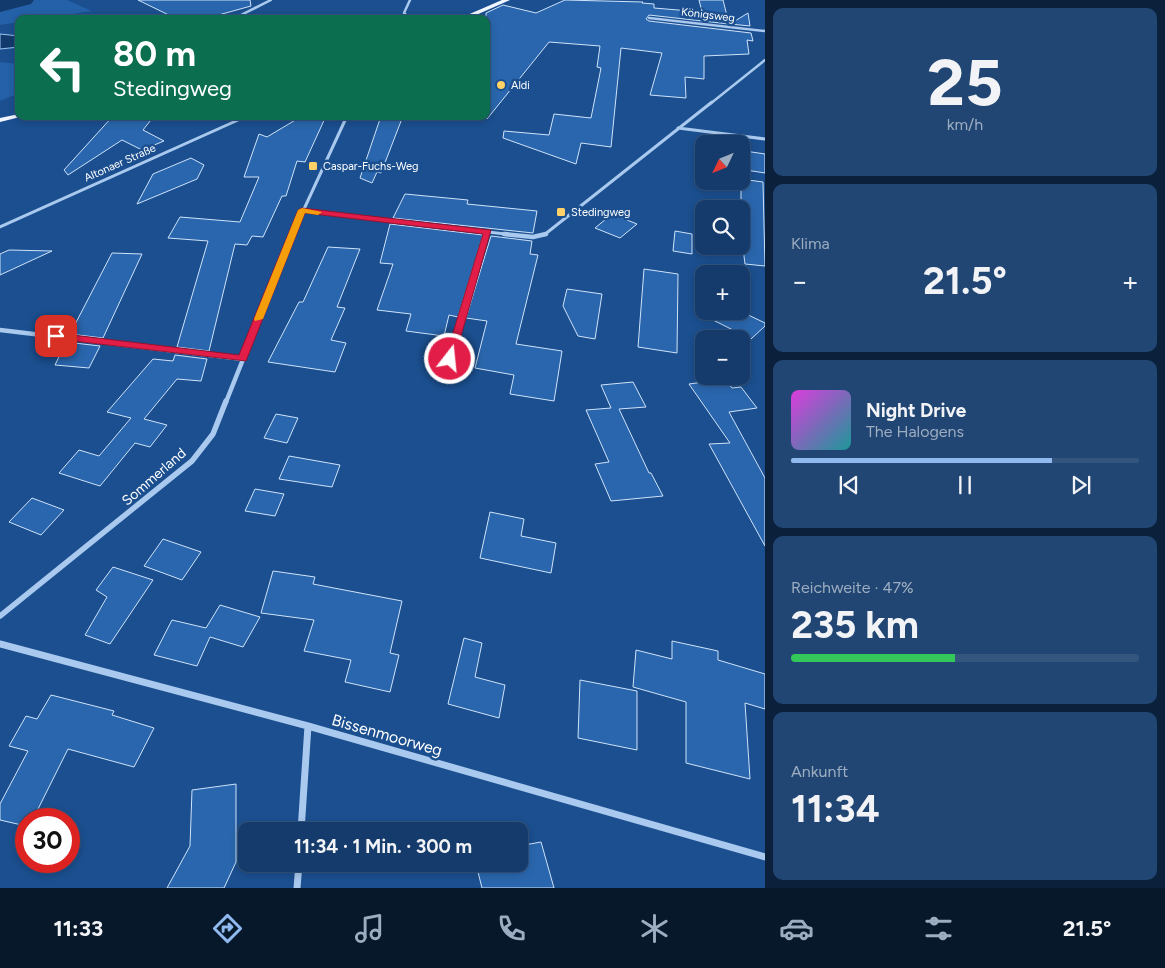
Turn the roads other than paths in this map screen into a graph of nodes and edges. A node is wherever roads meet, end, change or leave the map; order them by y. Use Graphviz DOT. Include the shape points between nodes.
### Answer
graph roads {
  1 [pos="271,0"];
  2 [pos="410,0"];
  3 [pos="507,0"];
  4 [pos="241,15"];
  5 [pos="406,15"];
  6 [pos="471,15"];
  7 [pos="649,18"];
  8 [pos="765,32"];
  9 [pos="765,60"];
  10 [pos="15,117"];
  11 [pos="0,120"];
  12 [pos="238,120"];
  13 [pos="345,120"];
  14 [pos="678,128"];
  15 [pos="765,139"];
  16 [pos="302,210"];
  17 [pos="0,226"];
  18 [pos="488,232"];
  19 [pos="0,330"];
  20 [pos="243,359"];
  21 [pos="434,365"];
  22 [pos="0,616"];
  23 [pos="0,644"];
  24 [pos="308,726"];
  25 [pos="302,822"];
  26 [pos="765,857"];
  27 [pos="298,872"];
  28 [pos="297,888"];
  1 -- 4 [label="street"];
  2 -- 5 [label="street"];
  3 -- 6 [label="main road"];
  7 -- 8 [label="street, Königsweg"];
  9 -- 14 [label="street"];
  10 -- 11 [label="main road"];
  12 -- 17 [label="street, Altonaer Straße"];
  13 -- 16 [label="street, Sommerland"];
  14 -- 15 [label="street"];
  14 -- 18 [label="street" via="544,234 533,237"];
  16 -- 18 [label="street"];
  16 -- 20 [label="street, Sommerland"];
  18 -- 21 [label="street" via="450,359"];
  19 -- 20 [label="street"];
  20 -- 22 [label="street, Sommerland" via="213,434 192,461"];
  23 -- 24 [label="street, Bissenmoorweg"];
  24 -- 25 [label="street"];
  24 -- 26 [label="street, Bissenmoorweg"];
  27 -- 28 [label="street"];
}
